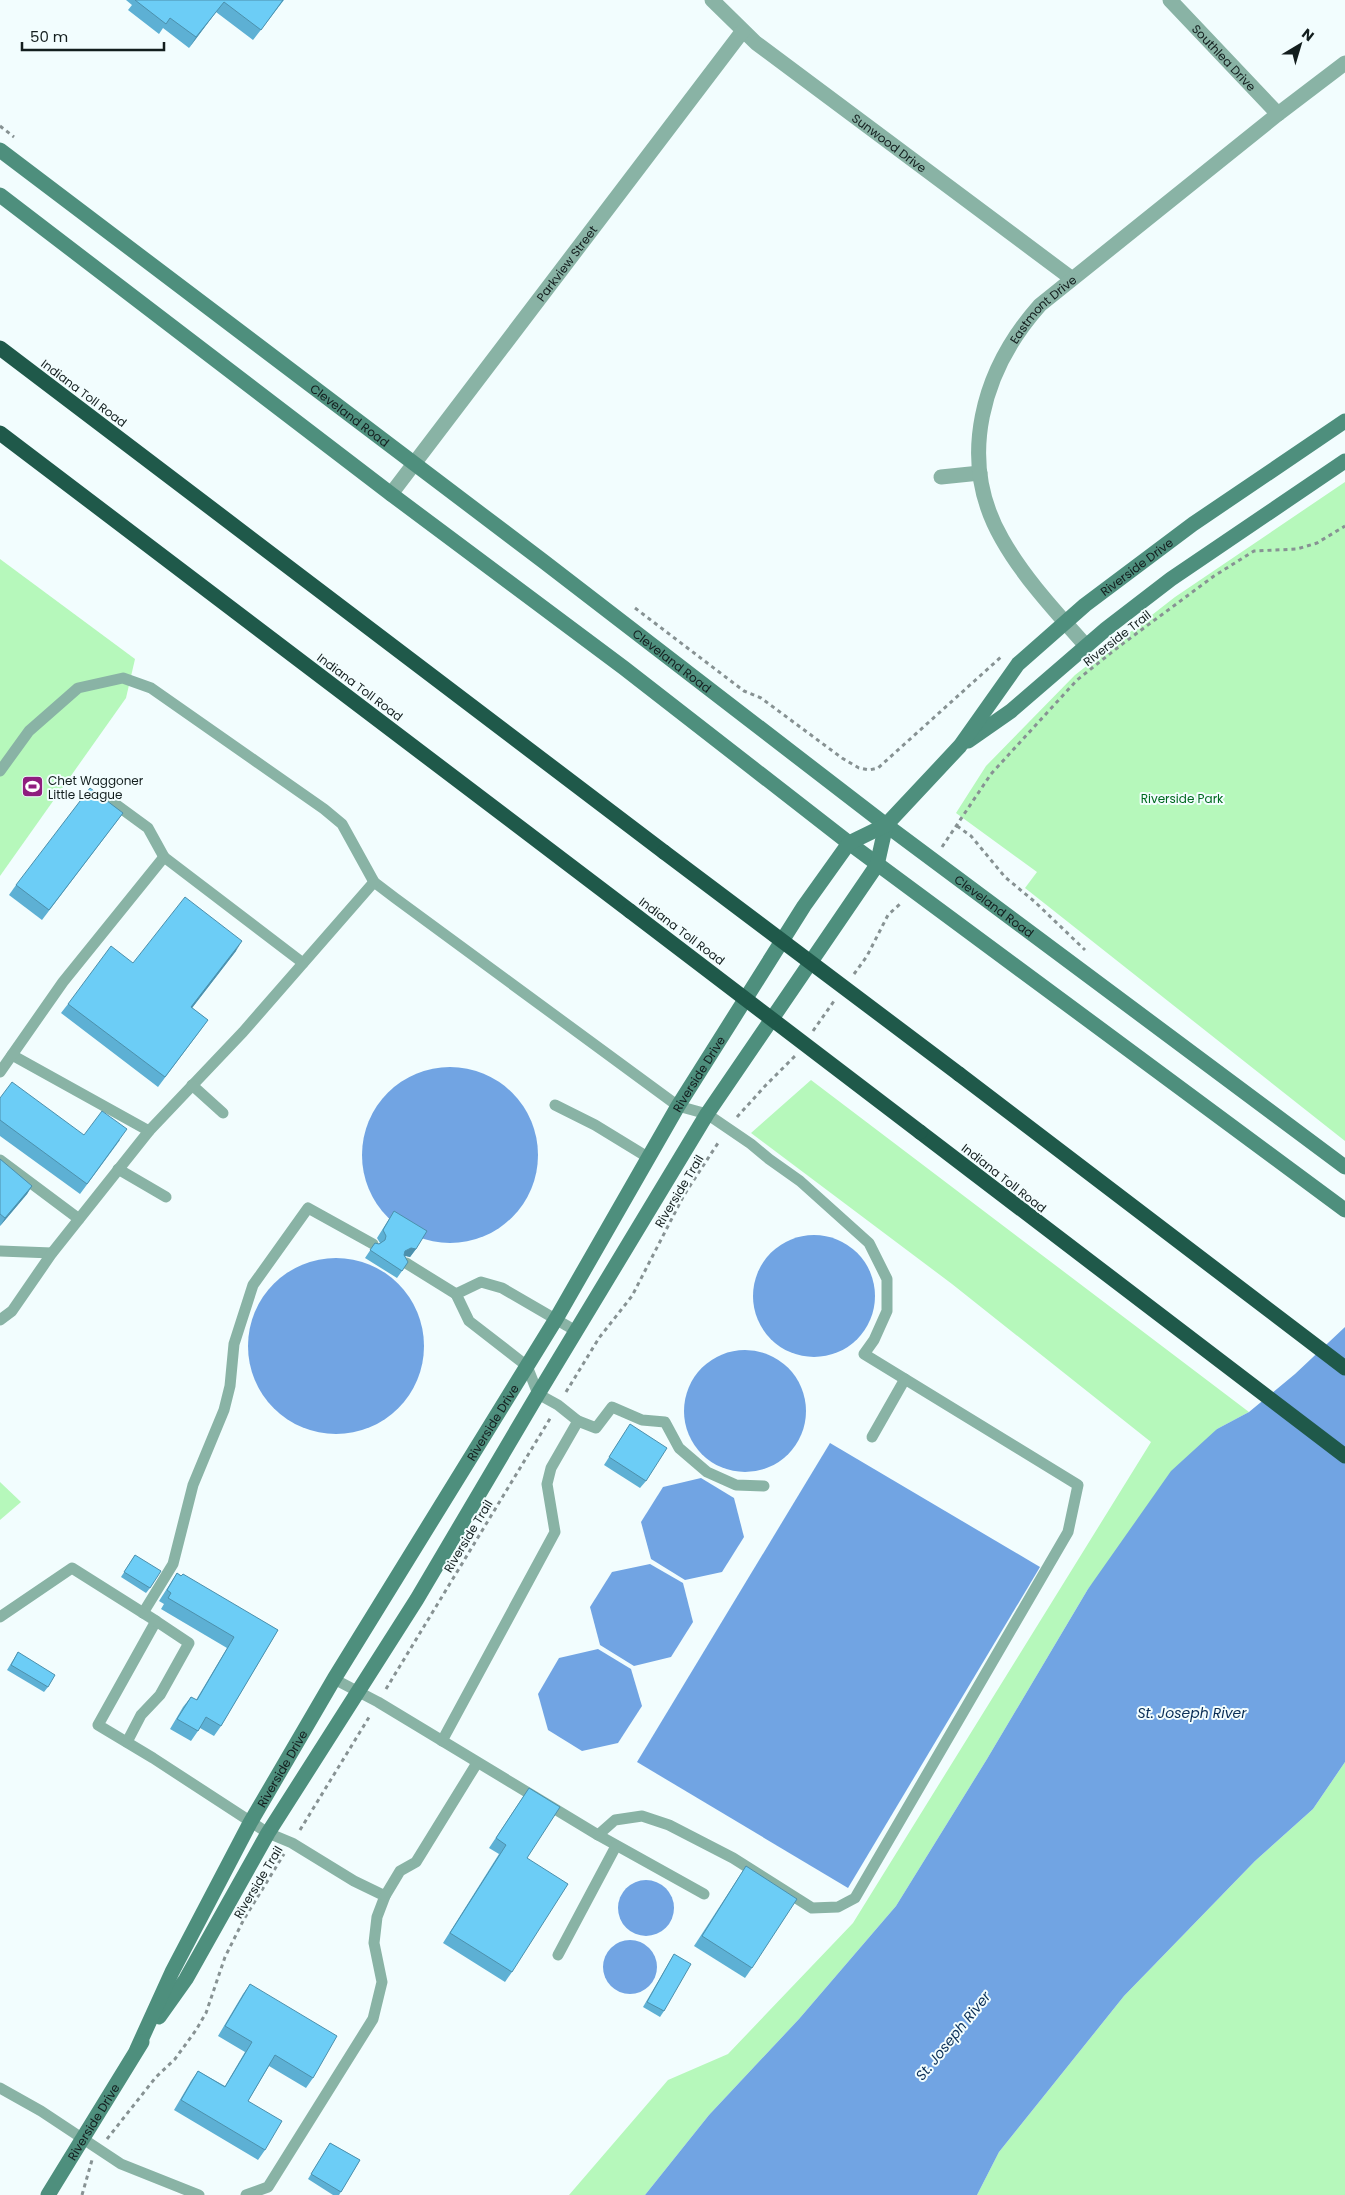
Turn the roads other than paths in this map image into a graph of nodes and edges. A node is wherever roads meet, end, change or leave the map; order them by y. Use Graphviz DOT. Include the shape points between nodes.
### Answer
graph roads {
  1 [pos="712,0"];
  2 [pos="1170,0"];
  3 [pos="742,32"];
  4 [pos="1345,64"];
  5 [pos="1278,114"];
  6 [pos="0,150"];
  7 [pos="0,195"];
  8 [pos="1071,278"];
  9 [pos="0,348"];
  10 [pos="1345,421"];
  11 [pos="0,433"];
  12 [pos="1345,461"];
  13 [pos="414,464"];
  14 [pos="980,474"];
  15 [pos="941,477"];
  16 [pos="392,494"];
  17 [pos="1066,623"];
  18 [pos="1086,646"];
  19 [pos="960,746"];
  20 [pos="0,771"];
  21 [pos="107,798"];
  22 [pos="886,825"];
  23 [pos="848,843"];
  24 [pos="164,857"];
  25 [pos="877,865"];
  26 [pos="374,882"];
  27 [pos="303,963"];
  28 [pos="12,1055"];
  29 [pos="0,1072"];
  30 [pos="192,1085"];
  31 [pos="555,1105"];
  32 [pos="678,1106"];
  33 [pos="223,1112"];
  34 [pos="707,1114"];
  35 [pos="148,1131"];
  36 [pos="649,1158"];
  37 [pos="0,1160"];
  38 [pos="1345,1167"];
  39 [pos="118,1169"];
  40 [pos="166,1197"];
  41 [pos="1345,1210"];
  42 [pos="79,1219"];
  43 [pos="373,1244"];
  44 [pos="0,1251"];
  45 [pos="52,1253"];
  46 [pos="406,1263"];
  47 [pos="456,1294"];
  48 [pos="556,1319"];
  49 [pos="0,1320"];
  50 [pos="576,1331"];
  51 [pos="527,1366"];
  52 [pos="1345,1368"];
  53 [pos="905,1379"];
  54 [pos="538,1394"];
  55 [pos="578,1421"];
  56 [pos="872,1437"];
  57 [pos="1345,1456"];
  58 [pos="764,1486"];
  59 [pos="144,1613"];
  60 [pos="0,1617"];
  61 [pos="156,1621"];
  62 [pos="334,1679"];
  63 [pos="359,1693"];
  64 [pos="442,1741"];
  65 [pos="127,1742"];
  66 [pos="477,1762"];
  67 [pos="250,1823"];
  68 [pos="268,1834"];
  69 [pos="598,1835"];
  70 [pos="616,1846"];
  71 [pos="704,1894"];
  72 [pos="385,1896"];
  73 [pos="558,1955"];
  74 [pos="137,2049"];
  75 [pos="0,2088"];
  76 [pos="82,2138"];
  77 [pos="48,2195"];
  78 [pos="199,2195"];
  79 [pos="246,2195"];
  1 -- 3 [label="street, Sunwood Drive"];
  2 -- 5 [label="street, Southlea Drive"];
  3 -- 8 [label="street, Sunwood Drive"];
  3 -- 13 [label="street, Parkview Street"];
  4 -- 5 [label="street, Eastmont Drive"];
  5 -- 8 [label="street, Eastmont Drive"];
  6 -- 13 [label="street, Cleveland Road"];
  7 -- 16 [label="street"];
  8 -- 14 [label="street, Eastmont Drive" via="1022,324 1005,351 982,412"];
  9 -- 52 [label="highway, Indiana Toll Road, bridge"];
  10 -- 17 [label="street, Riverside Drive" via="1193,524 1085,605"];
  11 -- 57 [label="highway, Indiana Toll Road, bridge"];
  12 -- 18 [label="street, Riverside Drive" via="1171,579"];
  13 -- 16 [label="street, Parkview Street"];
  13 -- 22 [label="street, Cleveland Road"];
  14 -- 15 [label="street"];
  14 -- 17 [label="street, Eastmont Drive" via="1001,538 1021,569"];
  16 -- 23 [label="street" via="624,668"];
  17 -- 18 [label="street, Eastmont Drive"];
  17 -- 19 [label="street, Riverside Drive" via="1018,664"];
  18 -- 19 [label="street, Riverside Drive" via="1012,712"];
  19 -- 22 [label="street, Riverside Drive"];
  20 -- 26 [label="lane" via="29,731 78,688 123,678 151,688 324,809 342,824"];
  21 -- 24 [label="lane" via="148,828"];
  22 -- 23 [label="street, Riverside Drive"];
  22 -- 25 [label="street, Riverside Drive"];
  22 -- 38 [label="street, Cleveland Road"];
  23 -- 25 [label="street"];
  23 -- 32 [label="street, Riverside Drive" via="804,906"];
  24 -- 27 [label="lane"];
  24 -- 28 [label="lane" via="63,982"];
  25 -- 34 [label="street, Riverside Drive"];
  25 -- 41 [label="street"];
  26 -- 27 [label="lane"];
  26 -- 32 [label="lane"];
  27 -- 30 [label="lane"];
  28 -- 29 [label="lane"];
  28 -- 35 [label="lane"];
  30 -- 33 [label="lane"];
  30 -- 35 [label="lane"];
  31 -- 36 [label="lane"];
  32 -- 34 [label="lane"];
  32 -- 36 [label="street, Riverside Drive"];
  34 -- 50 [label="street, Riverside Drive"];
  34 -- 53 [label="lane" via="800,1181 869,1243 887,1280 887,1311 864,1354"];
  35 -- 39 [label="lane"];
  36 -- 48 [label="street, Riverside Drive"];
  37 -- 42 [label="lane"];
  39 -- 40 [label="lane"];
  39 -- 42 [label="lane"];
  42 -- 45 [label="lane"];
  43 -- 59 [label="lane" via="308,1208 253,1285 234,1344 224,1410 193,1485 173,1564"];
  44 -- 45 [label="lane"];
  45 -- 49 [label="lane" via="12,1311"];
  46 -- 47 [label="lane"];
  47 -- 48 [label="lane" via="481,1282 502,1288"];
  47 -- 51 [label="lane" via="469,1321"];
  48 -- 50 [label="lane"];
  48 -- 51 [label="street, Riverside Drive"];
  50 -- 54 [label="street, Riverside Drive"];
  51 -- 54 [label="lane"];
  51 -- 62 [label="street, Riverside Drive"];
  53 -- 56 [label="lane"];
  53 -- 69 [label="lane" via="1078,1485 1068,1532 855,1898 838,1907 812,1908 733,1858 669,1825 642,1816 615,1820"];
  54 -- 55 [label="lane"];
  54 -- 63 [label="street, Riverside Drive"];
  55 -- 58 [label="lane" via="596,1428 612,1407 642,1420 665,1422 679,1448 707,1472 736,1485"];
  55 -- 64 [label="lane" via="551,1468 546,1484 556,1532"];
  59 -- 60 [label="lane" via="72,1568"];
  59 -- 61 [label="lane"];
  61 -- 65 [label="lane" via="98,1725"];
  61 -- 65 [label="lane" via="189,1643 160,1695 141,1715"];
  62 -- 63 [label="lane"];
  62 -- 67 [label="street, Riverside Drive"];
  63 -- 64 [label="lane"];
  63 -- 68 [label="street, Riverside Drive"];
  64 -- 66 [label="lane"];
  65 -- 67 [label="lane"];
  66 -- 69 [label="lane"];
  66 -- 72 [label="lane" via="416,1862 400,1871"];
  67 -- 68 [label="lane"];
  67 -- 74 [label="street, Riverside Drive" via="172,1972"];
  68 -- 72 [label="lane" via="292,1843"];
  68 -- 74 [label="street, Riverside Drive" via="186,1979"];
  69 -- 70 [label="lane"];
  70 -- 71 [label="lane"];
  70 -- 73 [label="lane"];
  72 -- 79 [label="lane" via="377,1917 374,1943 382,1982 373,2019 268,2187"];
  74 -- 76 [label="street, Riverside Drive"];
  75 -- 76 [label="lane"];
  76 -- 77 [label="street, Riverside Drive"];
  76 -- 78 [label="lane" via="120,2164"];
}
